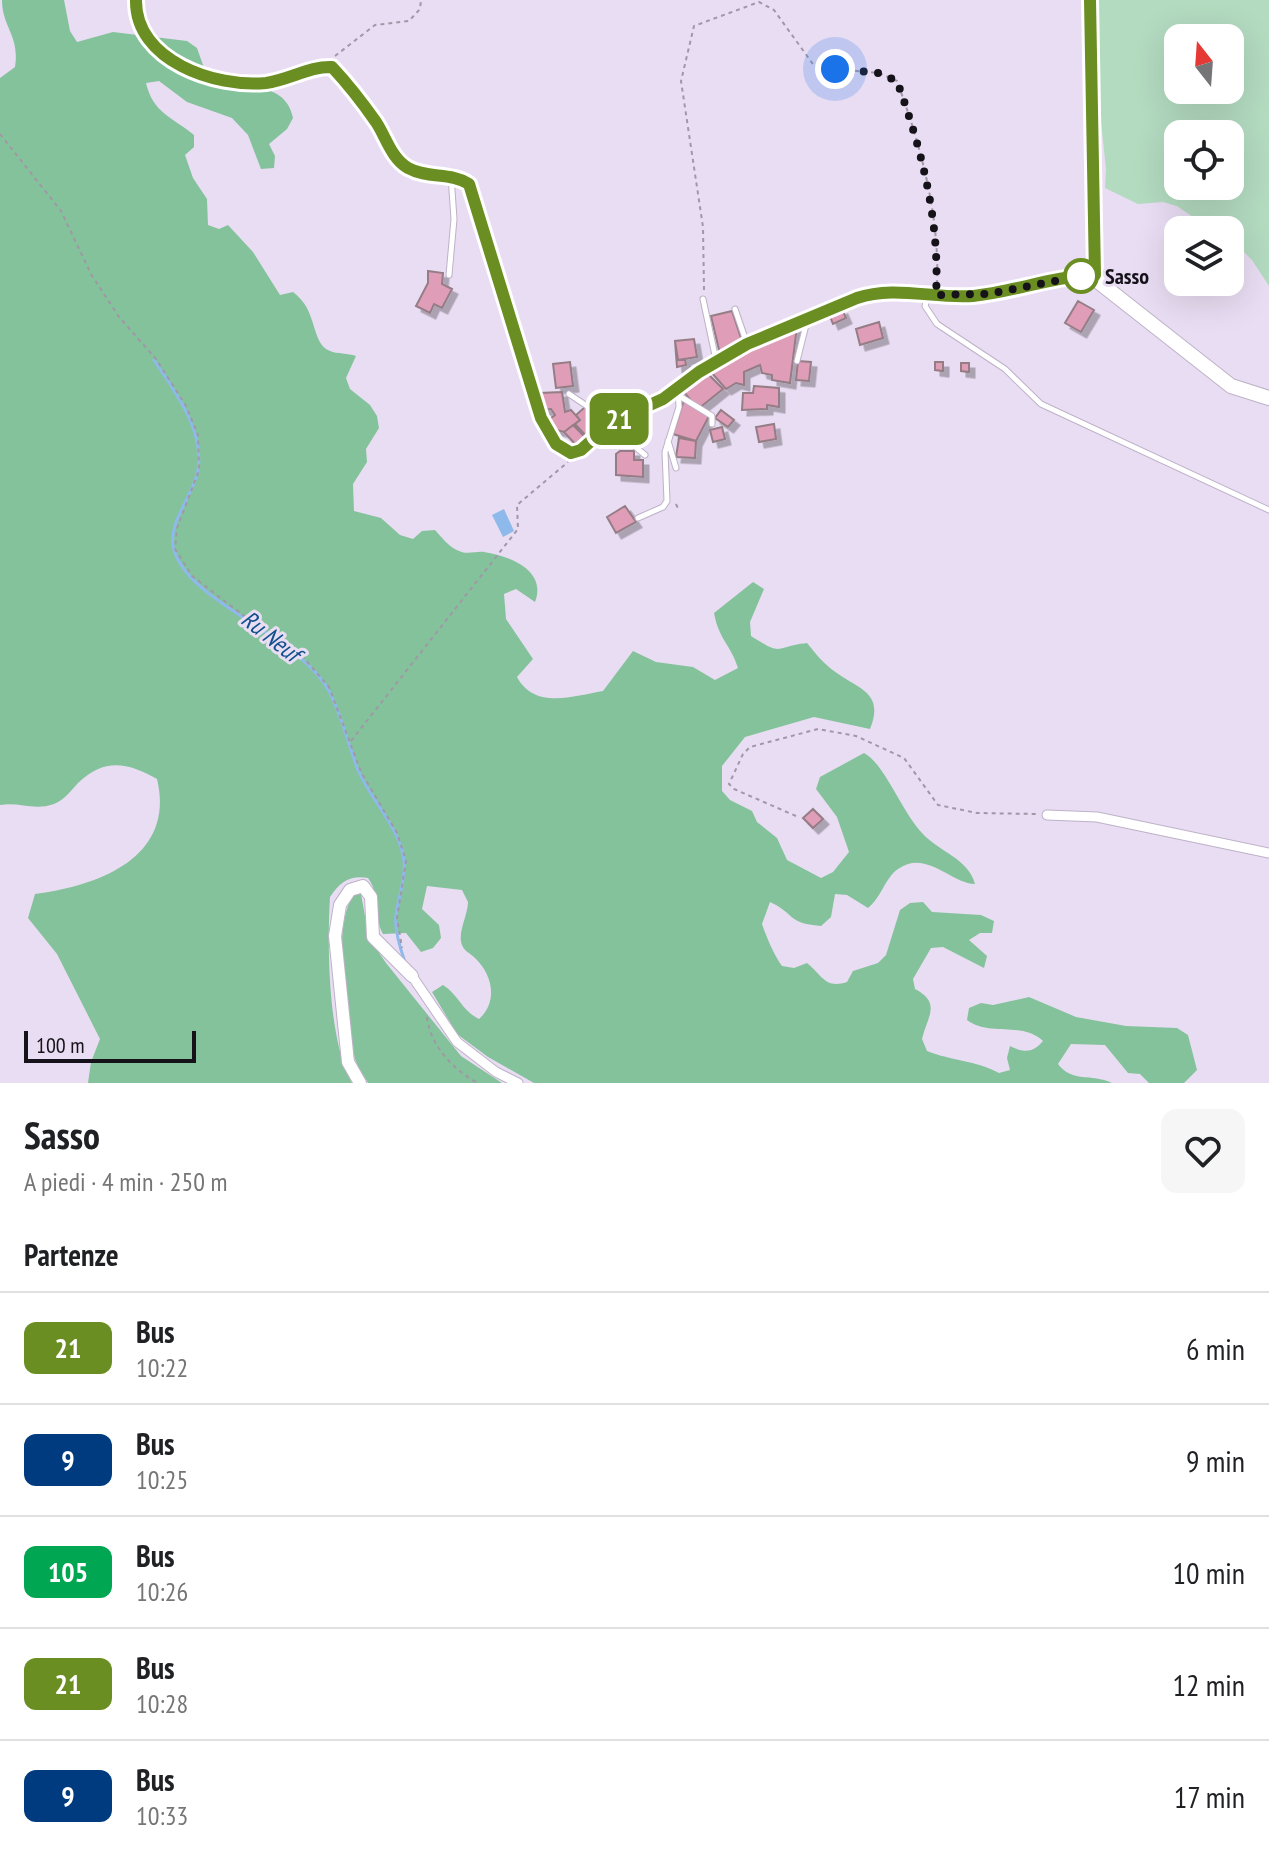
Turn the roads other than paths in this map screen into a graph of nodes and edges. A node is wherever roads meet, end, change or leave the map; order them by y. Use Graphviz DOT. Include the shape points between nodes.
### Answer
graph roads {
  1 [pos="136,0"];
  2 [pos="1090,0"];
  3 [pos="451,175"];
  4 [pos="449,275"];
  5 [pos="1095,275"];
  6 [pos="932,295"];
  7 [pos="703,299"];
  8 [pos="735,309"];
  9 [pos="809,316"];
  10 [pos="747,344"];
  11 [pos="717,361"];
  12 [pos="797,361"];
  13 [pos="680,392"];
  14 [pos="569,394"];
  15 [pos="1269,398"];
  16 [pos="612,422"];
  17 [pos="712,424"];
  18 [pos="667,440"];
  19 [pos="645,455"];
  20 [pos="676,468"];
  21 [pos="1269,510"];
  22 [pos="638,518"];
  23 [pos="1047,815"];
  24 [pos="1269,853"];
  25 [pos="412,976"];
  26 [pos="360,1083"];
  27 [pos="518,1083"];
  1 -- 3 [label="street" via="141,28 174,63 195,73 262,83 332,67 408,168"];
  2 -- 5 [label="main road"];
  3 -- 4 [label="lane"];
  3 -- 16 [label="street" via="469,184 541,418 562,450 571,453"];
  5 -- 6 [label="street" via="988,294"];
  5 -- 15 [label="main road" via="1231,386"];
  6 -- 9 [label="street" via="876,291"];
  6 -- 21 [label="lane" via="925,306 937,324 1005,369 1041,404"];
  7 -- 11 [label="lane"];
  8 -- 10 [label="lane"];
  9 -- 10 [label="street"];
  9 -- 12 [label="lane"];
  10 -- 11 [label="street"];
  11 -- 13 [label="street"];
  13 -- 16 [label="street"];
  13 -- 17 [label="lane" via="712,416"];
  13 -- 18 [label="lane"];
  14 -- 16 [label="lane"];
  16 -- 19 [label="lane"];
  18 -- 20 [label="lane"];
  18 -- 22 [label="lane" via="667,501"];
  23 -- 24 [label="street" via="1097,817"];
  25 -- 26 [label="street" via="373,937 371,897 363,886 350,890 340,905 335,936 348,1062"];
  25 -- 27 [label="street" via="457,1042"];
}
